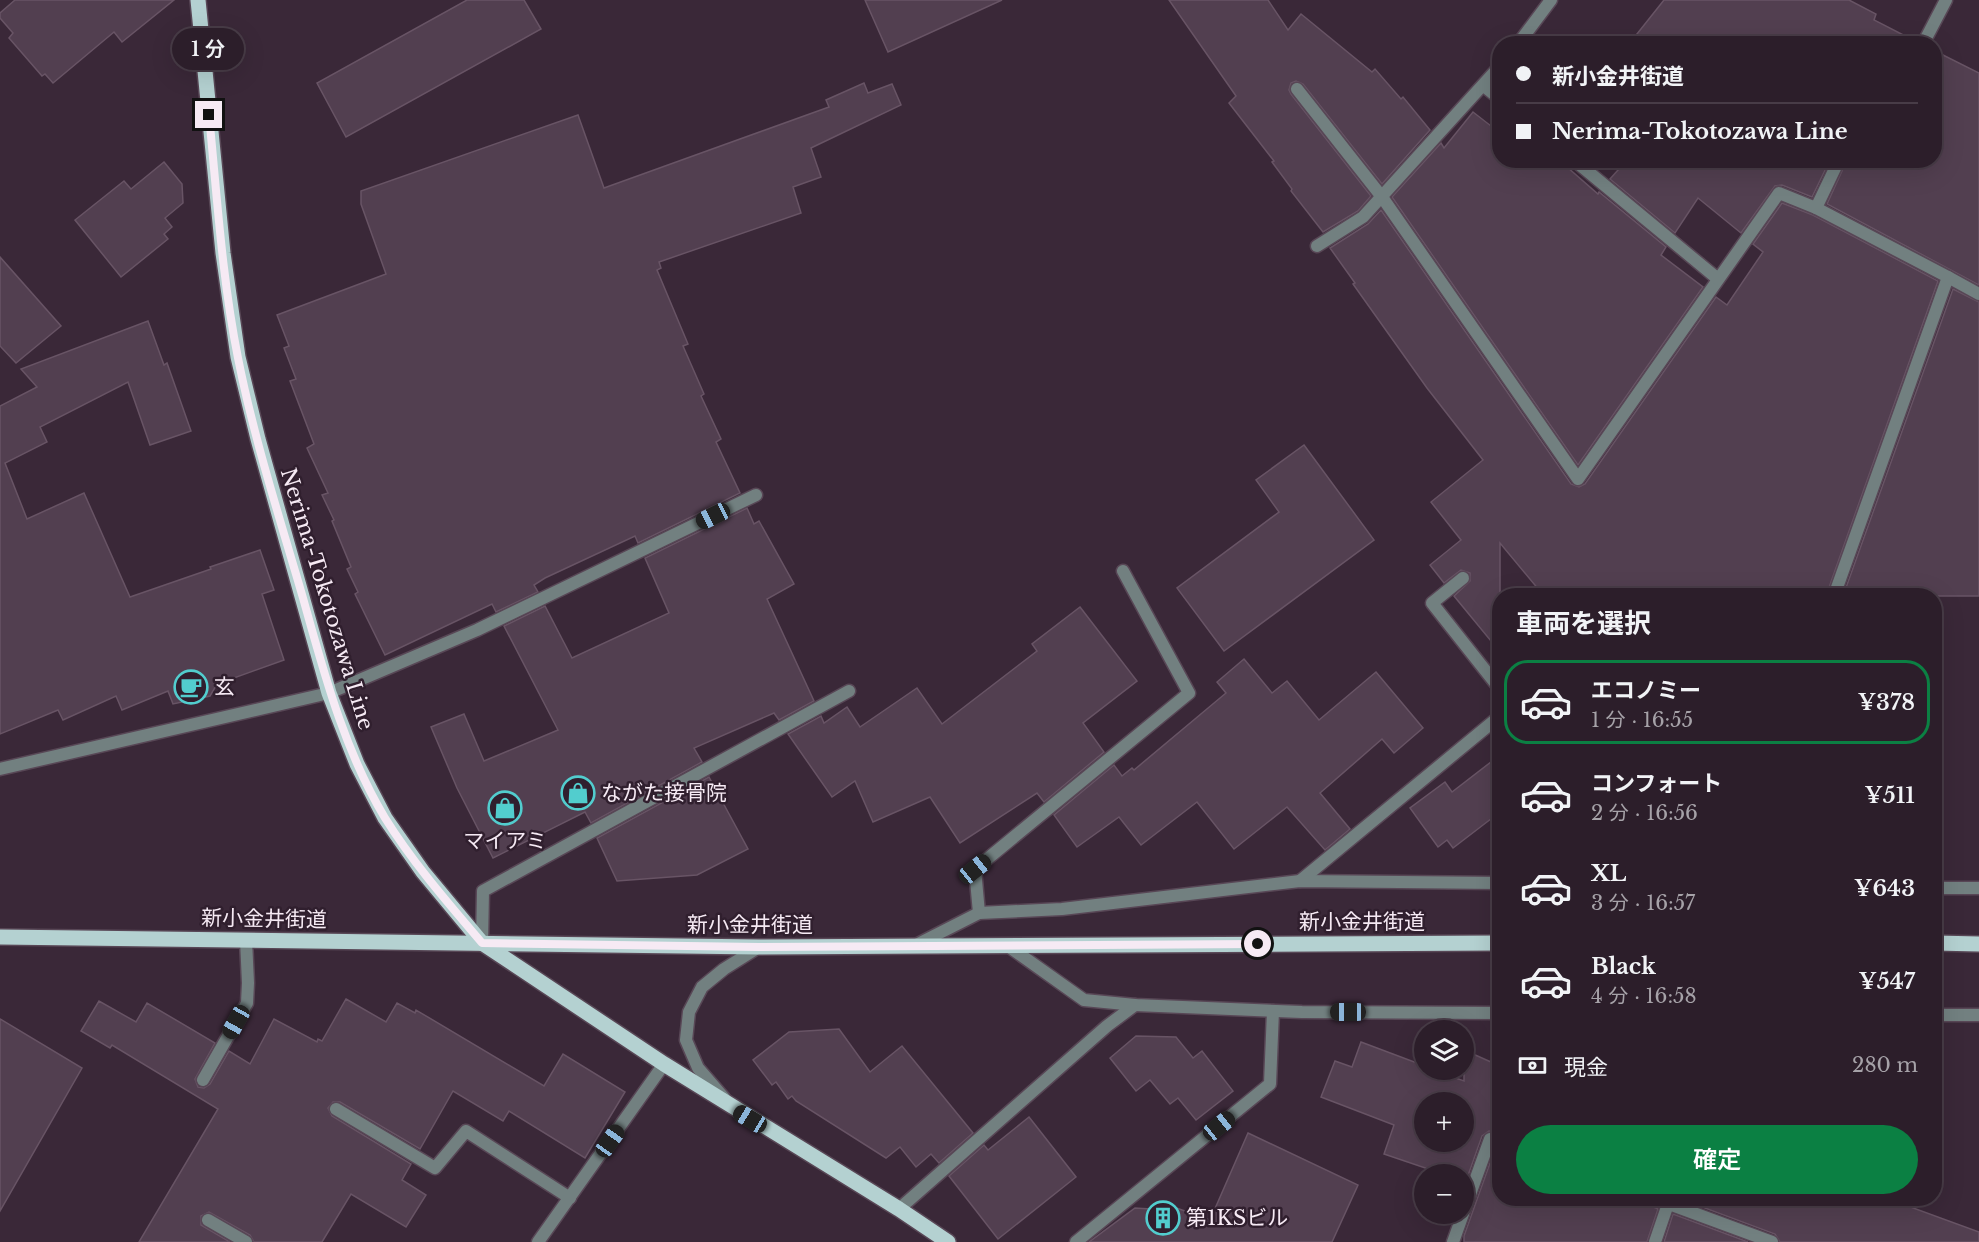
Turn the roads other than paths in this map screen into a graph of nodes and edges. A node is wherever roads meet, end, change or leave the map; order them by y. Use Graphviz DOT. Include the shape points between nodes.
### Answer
graph roads {
  1 [pos="198,0"];
  2 [pos="1551,0"];
  3 [pos="1946,0"];
  4 [pos="1524,36"];
  5 [pos="1927,36"];
  6 [pos="1492,76"];
  7 [pos="1484,86"];
  8 [pos="1296,90"];
  9 [pos="1492,92"];
  10 [pos="1584,168"];
  11 [pos="1835,168"];
  12 [pos="1382,197"];
  13 [pos="1816,207"];
  14 [pos="1317,246"];
  15 [pos="1948,277"];
  16 [pos="1718,279"];
  17 [pos="1979,294"];
  18 [pos="756,495"];
  19 [pos="1124,571"];
  20 [pos="1463,578"];
  21 [pos="1837,588"];
  22 [pos="1492,679"];
  23 [pos="849,692"];
  24 [pos="329,693"];
  25 [pos="1492,723"];
  26 [pos="0,769"];
  27 [pos="1300,881"];
  28 [pos="1492,884"];
  29 [pos="1942,888"];
  30 [pos="1979,888"];
  31 [pos="980,913"];
  32 [pos="0,937"];
  33 [pos="246,940"];
  34 [pos="482,943"];
  35 [pos="1492,943"];
  36 [pos="1942,943"];
  37 [pos="1979,944"];
  38 [pos="916,945"];
  39 [pos="1008,946"];
  40 [pos="759,947"];
  41 [pos="1135,1005"];
  42 [pos="1274,1011"];
  43 [pos="1492,1013"];
  44 [pos="1942,1015"];
  45 [pos="1979,1015"];
  46 [pos="664,1064"];
  47 [pos="204,1080"];
  48 [pos="732,1107"];
  49 [pos="336,1109"];
  50 [pos="1492,1140"];
  51 [pos="1474,1184"];
  52 [pos="570,1198"];
  53 [pos="1667,1206"];
  54 [pos="1673,1206"];
  55 [pos="899,1209"];
  56 [pos="208,1220"];
  57 [pos="1460,1224"];
  58 [pos="244,1242"];
  59 [pos="538,1242"];
  60 [pos="948,1242"];
  61 [pos="1076,1242"];
  62 [pos="1453,1242"];
  63 [pos="1656,1242"];
  64 [pos="1772,1242"];
  1 -- 24 [label="main road, Nerima-Tokotozawa Line" via="223,253 238,357"];
  2 -- 4 [label="street"];
  3 -- 5 [label="street"];
  6 -- 7 [label="street"];
  7 -- 9 [label="street"];
  7 -- 12 [label="street"];
  8 -- 12 [label="street"];
  10 -- 16 [label="street"];
  11 -- 13 [label="street"];
  12 -- 14 [label="street" via="1363,217"];
  12 -- 16 [label="street" via="1578,479"];
  13 -- 15 [label="street"];
  13 -- 16 [label="street" via="1779,193"];
  15 -- 17 [label="street"];
  15 -- 21 [label="street"];
  18 -- 24 [label="street" via="477,630"];
  19 -- 31 [label="street" via="1189,693 975,869"];
  20 -- 22 [label="street" via="1432,603"];
  23 -- 34 [label="street" via="483,891"];
  24 -- 26 [label="street"];
  24 -- 34 [label="main road, Nerima-Tokotozawa Line" via="357,764 385,818 423,872"];
  25 -- 27 [label="street"];
  27 -- 28 [label="street"];
  27 -- 31 [label="street" via="1062,909"];
  29 -- 30 [label="street"];
  31 -- 38 [label="street"];
  32 -- 33 [label="main road, 新小金井街道"];
  33 -- 34 [label="main road, 新小金井街道"];
  33 -- 47 [label="street" via="247,1003"];
  34 -- 40 [label="main road, 新小金井街道"];
  34 -- 46 [label="main road, Nerima-Tokotozawa Line"];
  35 -- 39 [label="main road, 新小金井街道"];
  36 -- 37 [label="main road"];
  38 -- 39 [label="main road, 新小金井街道"];
  38 -- 40 [label="main road, 新小金井街道"];
  39 -- 41 [label="street" via="1084,1000"];
  40 -- 48 [label="street" via="702,987 689,1012 686,1040 698,1068"];
  41 -- 42 [label="street"];
  41 -- 55 [label="street"];
  42 -- 43 [label="street"];
  42 -- 61 [label="street" via="1270,1084"];
  44 -- 45 [label="street"];
  46 -- 48 [label="main road, Nerima-Tokotozawa Line"];
  46 -- 52 [label="street"];
  48 -- 55 [label="main road, Nerima-Tokotozawa Line"];
  49 -- 52 [label="street" via="435,1168 466,1131"];
  50 -- 51 [label="street"];
  52 -- 59 [label="street"];
  53 -- 63 [label="street"];
  54 -- 64 [label="street"];
  55 -- 60 [label="main road, Nerima-Tokotozawa Line"];
  56 -- 58 [label="street"];
  57 -- 62 [label="street"];
}
